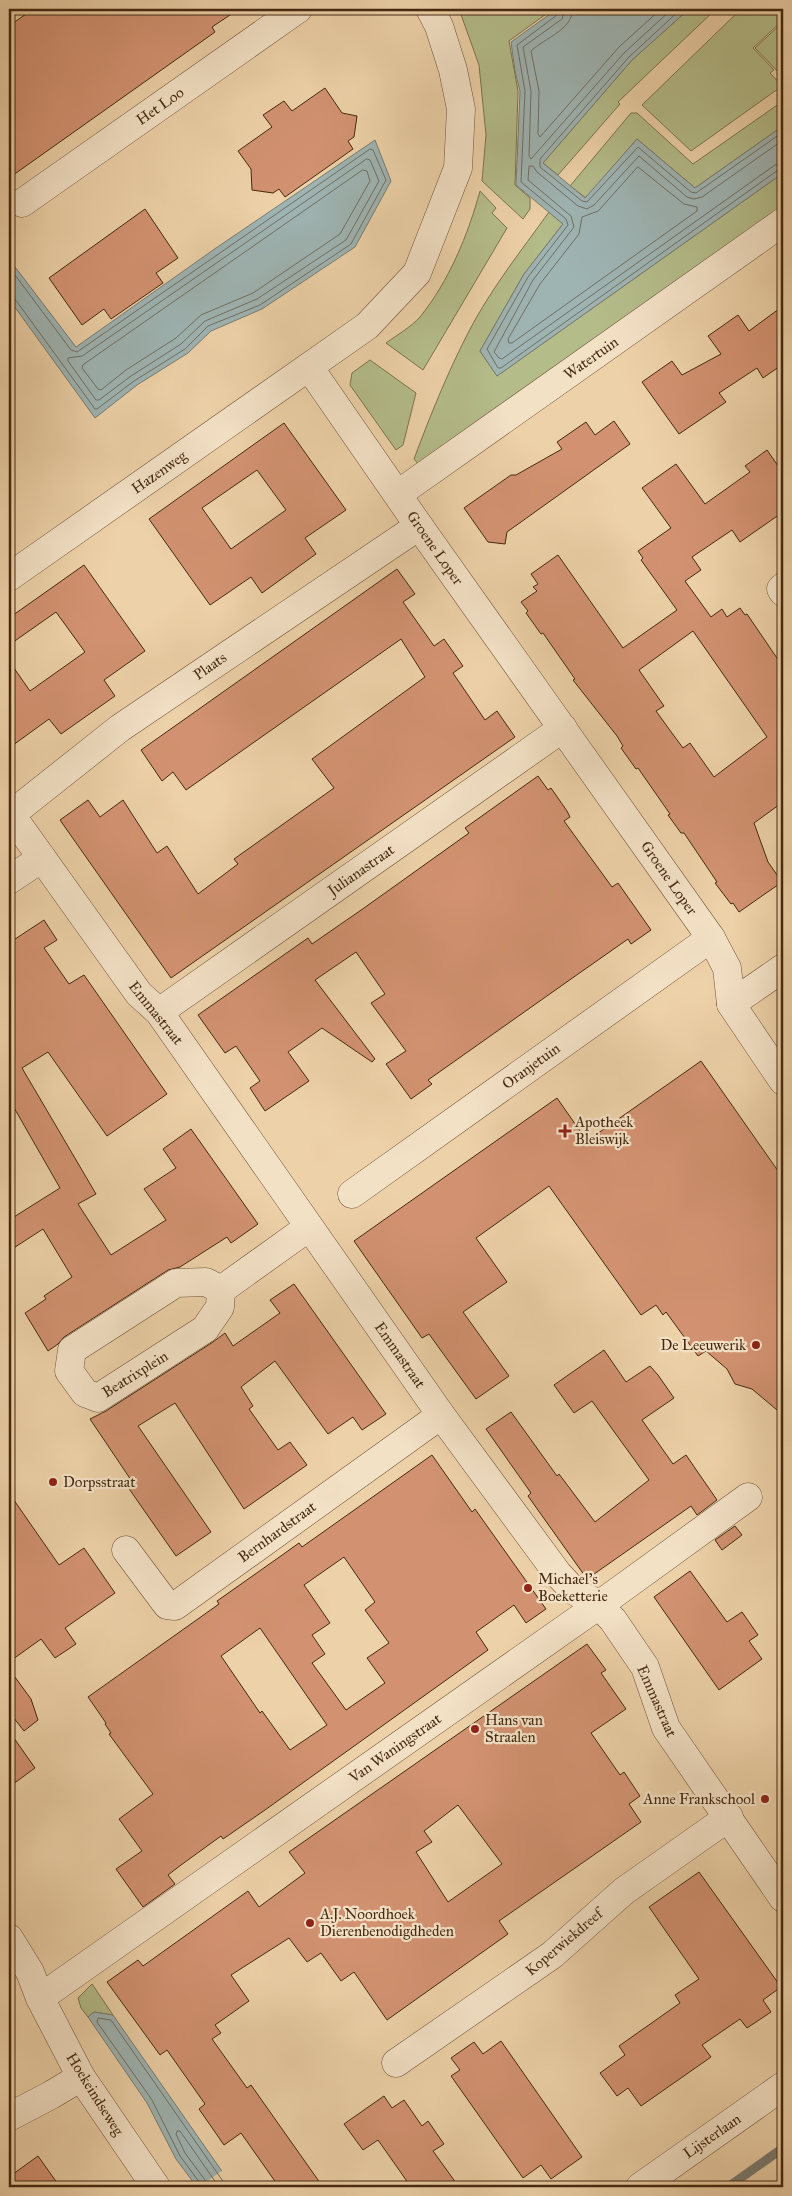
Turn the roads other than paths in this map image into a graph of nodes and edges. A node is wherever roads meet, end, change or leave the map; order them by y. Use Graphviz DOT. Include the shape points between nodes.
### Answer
graph roads {
  1 [pos="298,9"];
  2 [pos="430,9"];
  3 [pos="22,203"];
  4 [pos="783,222"];
  5 [pos="309,367"];
  6 [pos="398,494"];
  7 [pos="419,526"];
  8 [pos="9,577"];
  9 [pos="783,587"];
  10 [pos="783,592"];
  11 [pos="563,728"];
  12 [pos="9,814"];
  13 [pos="42,858"];
  14 [pos="9,880"];
  15 [pos="711,938"];
  16 [pos="783,968"];
  17 [pos="731,1004"];
  18 [pos="159,1012"];
  19 [pos="783,1081"];
  20 [pos="352,1194"];
  21 [pos="309,1227"];
  22 [pos="221,1290"];
  23 [pos="442,1415"];
  24 [pos="748,1497"];
  25 [pos="126,1550"];
  26 [pos="599,1605"];
  27 [pos="728,1817"];
  28 [pos="783,1898"];
  29 [pos="9,1938"];
  30 [pos="40,1998"];
  31 [pos="396,2063"];
  32 [pos="81,2077"];
  33 [pos="783,2086"];
  34 [pos="9,2117"];
  35 [pos="156,2187"];
  36 [pos="640,2187"];
  1 -- 3 [label="street, Het Loo"];
  2 -- 5 [label="street" via="453,70 461,109 458,168 417,273 367,326"];
  4 -- 6 [label="street, Watertuin"];
  5 -- 6 [label="street, Groene Loper"];
  5 -- 8 [label="street, Hazenweg"];
  6 -- 7 [label="street, Groene Loper"];
  7 -- 11 [label="street, Groene Loper"];
  7 -- 12 [label="street, Plaats" via="120,728"];
  9 -- 10 [label="street"];
  11 -- 15 [label="street, Groene Loper"];
  11 -- 18 [label="street, Julianastraat"];
  12 -- 13 [label="street, Emmastraat"];
  13 -- 14 [label="street"];
  13 -- 18 [label="street, Emmastraat" via="139,994"];
  15 -- 17 [label="street, Groene Loper" via="727,968"];
  15 -- 20 [label="street, Oranjetuin"];
  16 -- 17 [label="street"];
  17 -- 19 [label="street, Groene Loper"];
  18 -- 21 [label="street, Emmastraat"];
  21 -- 22 [label="street"];
  21 -- 23 [label="street, Emmastraat"];
  22 -- 22 [label="street, Beatrixplein" via="206,1282 176,1283 72,1350 68,1371 85,1393 98,1398 205,1329 220,1307"];
  23 -- 25 [label="street, Bernhardstraat" via="176,1606 167,1605"];
  23 -- 26 [label="street, Emmastraat" via="558,1574 573,1590"];
  24 -- 26 [label="street, Van Waningstraat"];
  26 -- 27 [label="street, Emmastraat" via="645,1667 666,1728"];
  26 -- 30 [label="street, Van Waningstraat"];
  27 -- 28 [label="street, Emmastraat"];
  27 -- 31 [label="street, Koperwiekdreef" via="624,1891 552,1955"];
  29 -- 30 [label="street" via="30,1972"];
  30 -- 32 [label="street, Hoekeindseweg"];
  32 -- 34 [label="street"];
  32 -- 35 [label="street, Hoekeindseweg"];
  33 -- 36 [label="street, Lijsterlaan"];
}
